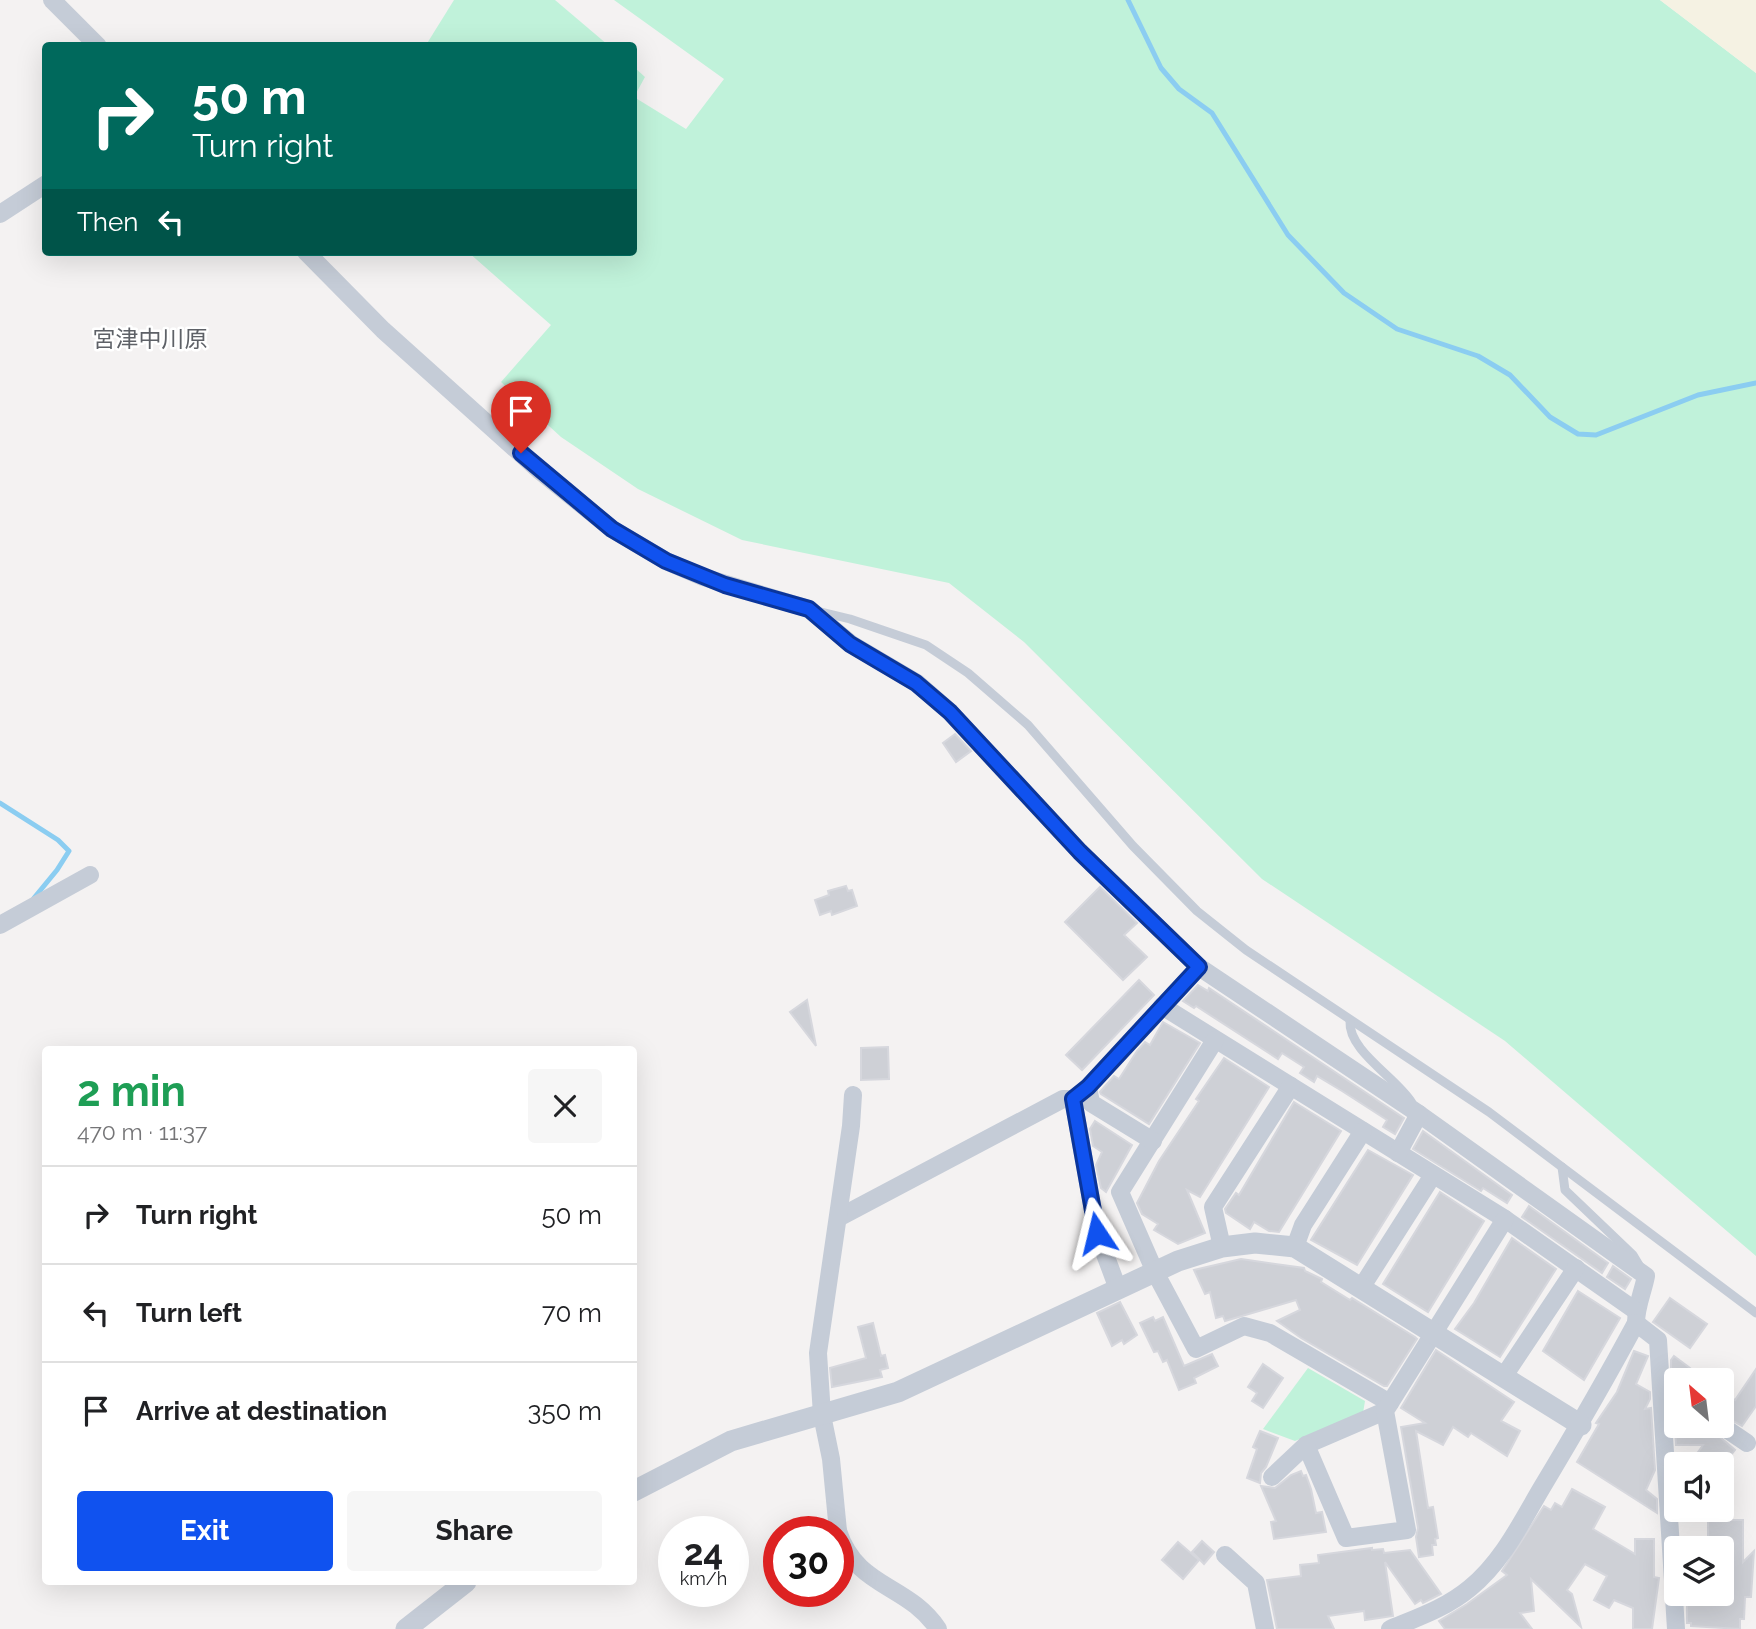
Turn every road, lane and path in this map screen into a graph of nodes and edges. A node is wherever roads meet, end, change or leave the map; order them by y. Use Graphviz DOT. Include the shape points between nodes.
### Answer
graph roads {
  1 [pos="52,0"];
  2 [pos="94,42"];
  3 [pos="42,187"];
  4 [pos="0,214"];
  5 [pos="310,256"];
  6 [pos="809,609"];
  7 [pos="90,876"];
  8 [pos="0,925"];
  9 [pos="1199,967"];
  10 [pos="1162,1006"];
  11 [pos="1350,1021"];
  12 [pos="1215,1040"];
  13 [pos="1291,1086"];
  14 [pos="1088,1087"];
  15 [pos="853,1095"];
  16 [pos="1073,1099"];
  17 [pos="1419,1114"];
  18 [pos="1363,1131"];
  19 [pos="1153,1141"];
  20 [pos="1398,1153"];
  21 [pos="1562,1167"];
  22 [pos="1433,1175"];
  23 [pos="838,1218"];
  24 [pos="1505,1219"];
  25 [pos="1222,1247"];
  26 [pos="1294,1247"];
  27 [pos="1576,1268"];
  28 [pos="1156,1272"];
  29 [pos="1646,1276"];
  30 [pos="1361,1288"];
  31 [pos="1118,1289"];
  32 [pos="1756,1313"];
  33 [pos="1636,1317"];
  34 [pos="1434,1333"];
  35 [pos="1504,1376"];
  36 [pos="1661,1385"];
  37 [pos="1664,1387"];
  38 [pos="1387,1407"];
  39 [pos="822,1415"];
  40 [pos="1581,1425"];
  41 [pos="1734,1434"];
  42 [pos="1747,1443"];
  43 [pos="1307,1445"];
  44 [pos="1272,1477"];
  45 [pos="637,1489"];
  46 [pos="837,1516"];
  47 [pos="1225,1555"];
  48 [pos="854,1561"];
  49 [pos="462,1585"];
  50 [pos="406,1629"];
  51 [pos="938,1629"];
  52 [pos="1265,1629"];
  53 [pos="1391,1629"];
  54 [pos="1676,1629"];
  1 -- 2 [label="street"];
  3 -- 4 [label="street"];
  5 -- 6 [label="street" via="383,330 612,529 703,577"];
  6 -- 9 [label="street" via="850,644 916,683 950,712 1080,852"];
  6 -- 11 [label="lane" via="926,645 968,673 1028,725 1133,846 1197,911"];
  7 -- 8 [label="street"];
  9 -- 10 [label="street"];
  9 -- 17 [label="street"];
  10 -- 12 [label="street"];
  10 -- 14 [label="street"];
  11 -- 17 [label="lane" via="1349,1031 1359,1046"];
  11 -- 21 [label="lane" via="1489,1112"];
  12 -- 13 [label="street"];
  12 -- 19 [label="street"];
  13 -- 18 [label="street"];
  13 -- 25 [label="street" via="1213,1207"];
  14 -- 16 [label="street"];
  14 -- 19 [label="street" via="1091,1103"];
  15 -- 23 [label="street"];
  16 -- 23 [label="street" via="1063,1099"];
  16 -- 31 [label="street" via="1097,1233"];
  17 -- 20 [label="street"];
  17 -- 29 [label="street"];
  18 -- 20 [label="street"];
  18 -- 26 [label="street" via="1303,1225"];
  19 -- 28 [label="street" via="1120,1192"];
  20 -- 22 [label="street"];
  21 -- 29 [label="lane" via="1565,1189 1633,1255"];
  21 -- 32 [label="lane"];
  22 -- 24 [label="street"];
  22 -- 30 [label="street"];
  23 -- 39 [label="street" via="818,1353"];
  24 -- 27 [label="street"];
  24 -- 34 [label="street"];
  25 -- 26 [label="street" via="1255,1243"];
  25 -- 28 [label="street"];
  26 -- 30 [label="street"];
  27 -- 33 [label="street"];
  27 -- 35 [label="street"];
  28 -- 31 [label="street"];
  28 -- 38 [label="street" via="1196,1349 1244,1326 1270,1333"];
  29 -- 33 [label="street"];
  30 -- 34 [label="street"];
  31 -- 39 [label="street" via="898,1392"];
  33 -- 36 [label="street" via="1658,1340"];
  33 -- 40 [label="street"];
  34 -- 35 [label="street"];
  34 -- 38 [label="street"];
  35 -- 40 [label="street"];
  36 -- 37 [label="street"];
  36 -- 54 [label="street"];
  38 -- 43 [label="street"];
  38 -- 43 [label="street" via="1407,1530 1346,1538"];
  39 -- 45 [label="street" via="732,1441"];
  39 -- 46 [label="street"];
  40 -- 53 [label="street" via="1518,1530 1483,1577 1444,1606"];
  41 -- 42 [label="street"];
  43 -- 44 [label="street"];
  47 -- 52 [label="street" via="1256,1583"];
  48 -- 51 [label="street" via="862,1572 913,1601"];
  49 -- 50 [label="street"];
}
